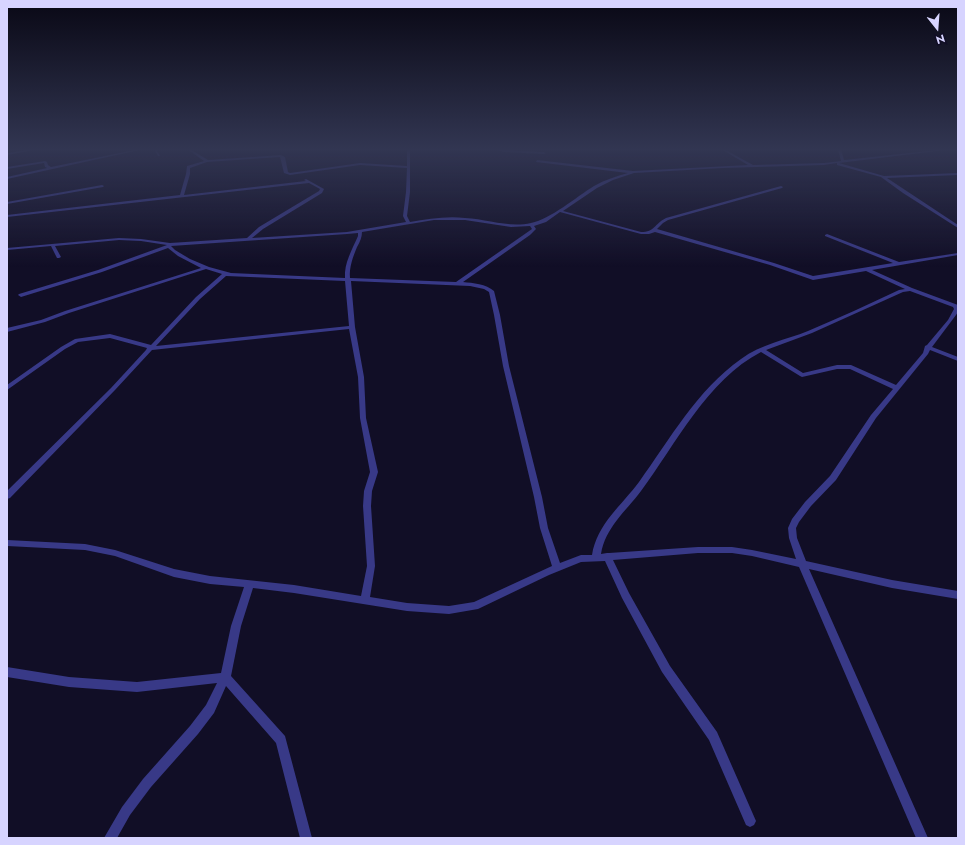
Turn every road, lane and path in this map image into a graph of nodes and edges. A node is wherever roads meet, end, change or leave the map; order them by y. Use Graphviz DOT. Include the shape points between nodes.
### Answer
graph roads {
  1 [pos="88,188"];
  2 [pos="184,188"];
  3 [pos="251,188"];
  4 [pos="321,188"];
  5 [pos="408,188"];
  6 [pos="594,188"];
  7 [pos="776,188"];
  8 [pos="899,188"];
  9 [pos="182,196"];
  10 [pos="7,203"];
  11 [pos="559,211"];
  12 [pos="7,216"];
  13 [pos="408,222"];
  14 [pos="531,225"];
  15 [pos="958,226"];
  16 [pos="654,230"];
  17 [pos="360,232"];
  18 [pos="827,235"];
  19 [pos="248,239"];
  20 [pos="52,245"];
  21 [pos="169,245"];
  22 [pos="7,249"];
  23 [pos="958,254"];
  24 [pos="59,257"];
  25 [pos="899,264"];
  26 [pos="205,268"];
  27 [pos="868,270"];
  28 [pos="225,274"];
  29 [pos="349,280"];
  30 [pos="458,283"];
  31 [pos="910,289"];
  32 [pos="21,295"];
  33 [pos="957,307"];
  34 [pos="352,327"];
  35 [pos="7,330"];
  36 [pos="927,347"];
  37 [pos="150,348"];
  38 [pos="762,350"];
  39 [pos="958,359"];
  40 [pos="7,388"];
  41 [pos="897,388"];
  42 [pos="7,496"];
  43 [pos="7,544"];
  44 [pos="607,556"];
  45 [pos="596,557"];
  46 [pos="802,563"];
  47 [pos="556,568"];
  48 [pos="249,585"];
  49 [pos="958,595"];
  50 [pos="365,600"];
  51 [pos="7,672"];
  52 [pos="225,676"];
  53 [pos="750,821"];
  54 [pos="110,838"];
  55 [pos="306,838"];
  56 [pos="922,838"];
  1 -- 10 [label="street"];
  2 -- 9 [label="street"];
  3 -- 9 [label="street"];
  4 -- 19 [label="street" via="321,192 261,228"];
  5 -- 13 [label="street" via="405,216"];
  6 -- 11 [label="street"];
  7 -- 16 [label="street" via="667,219"];
  8 -- 15 [label="street"];
  9 -- 12 [label="street"];
  11 -- 14 [label="street"];
  11 -- 16 [label="street" via="641,232 649,233"];
  13 -- 14 [label="street" via="449,218 511,226"];
  13 -- 17 [label="street"];
  14 -- 30 [label="street" via="534,229 528,234"];
  16 -- 27 [label="street" via="812,278"];
  17 -- 19 [label="street"];
  17 -- 29 [label="street" via="347,269"];
  18 -- 25 [label="street"];
  19 -- 21 [label="street"];
  20 -- 21 [label="street" via="128,239"];
  20 -- 22 [label="street"];
  20 -- 24 [label="street"];
  21 -- 26 [label="street" via="174,252"];
  21 -- 32 [label="street" via="100,271"];
  23 -- 25 [label="street"];
  25 -- 27 [label="street"];
  26 -- 28 [label="street"];
  26 -- 35 [label="street" via="43,321"];
  27 -- 31 [label="street"];
  28 -- 29 [label="street"];
  28 -- 37 [label="street"];
  29 -- 30 [label="street"];
  29 -- 34 [label="street"];
  30 -- 47 [label="street" via="482,286 492,293 506,366 544,528"];
  31 -- 33 [label="street"];
  31 -- 38 [label="street"];
  33 -- 36 [label="street" via="954,316"];
  34 -- 37 [label="street"];
  34 -- 50 [label="street" via="361,377 363,418 374,472 366,506 371,566"];
  36 -- 39 [label="street"];
  36 -- 41 [label="street" via="926,354"];
  37 -- 40 [label="street" via="110,336 77,340"];
  37 -- 42 [label="street" via="109,394"];
  38 -- 41 [label="street" via="802,376 830,368 851,367"];
  38 -- 45 [label="street" via="741,361 712,388 638,489 606,527 598,541"];
  41 -- 46 [label="street" via="873,417 833,478 795,521 792,528 793,538"];
  43 -- 48 [label="street" via="98,549 115,552 185,576"];
  44 -- 45 [label="street"];
  44 -- 46 [label="street" via="714,549 744,551"];
  44 -- 53 [label="street" via="666,669 712,736"];
  45 -- 47 [label="street" via="581,559"];
  46 -- 49 [label="street" via="892,584"];
  46 -- 56 [label="street"];
  47 -- 50 [label="street" via="475,606 463,609 407,607"];
  48 -- 50 [label="street"];
  48 -- 52 [label="street" via="236,626"];
  51 -- 52 [label="street" via="69,682 138,687"];
  52 -- 54 [label="street" via="210,709 126,811"];
  52 -- 55 [label="street" via="281,740"];
}
